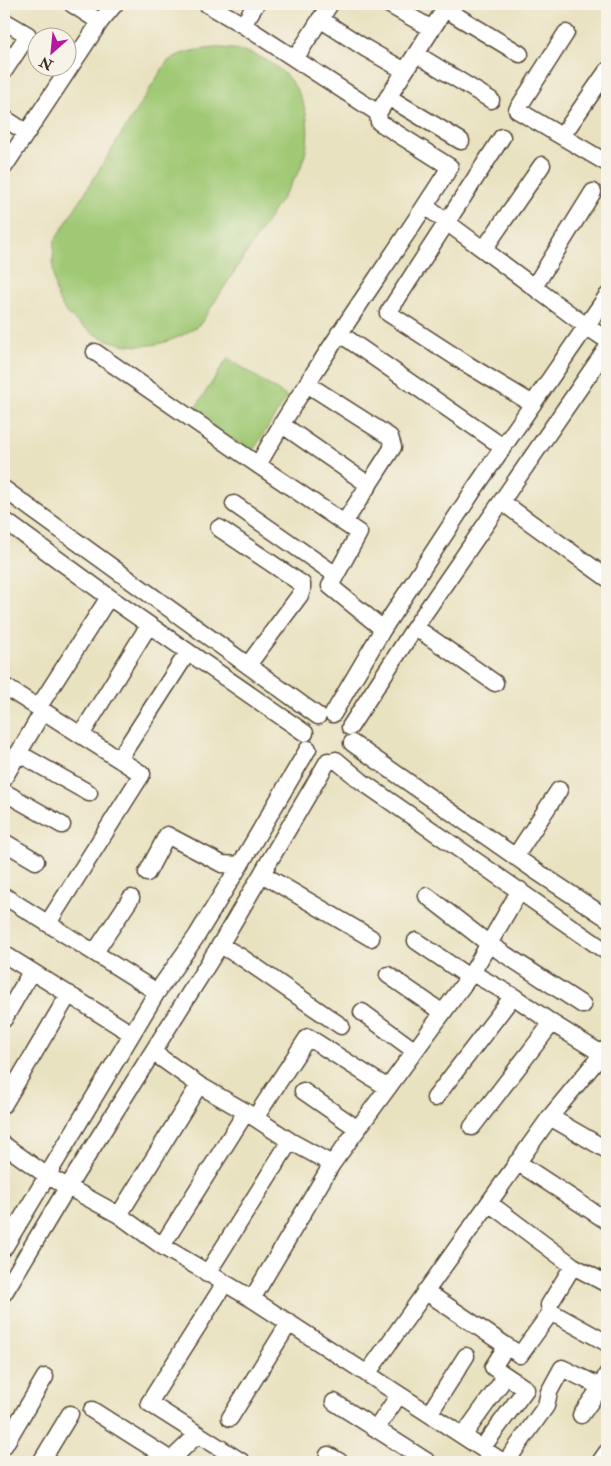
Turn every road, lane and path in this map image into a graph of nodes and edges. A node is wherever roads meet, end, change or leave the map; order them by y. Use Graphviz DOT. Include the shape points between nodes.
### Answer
graph roads {
  1 [pos="72,4"];
  2 [pos="115,4"];
  3 [pos="208,4"];
  4 [pos="256,4"];
  5 [pos="330,4"];
  6 [pos="388,4"];
  7 [pos="447,6"];
  8 [pos="320,19"];
  9 [pos="4,21"];
  10 [pos="100,22"];
  11 [pos="244,25"];
  12 [pos="432,29"];
  13 [pos="566,33"];
  14 [pos="416,54"];
  15 [pos="520,54"];
  16 [pos="296,59"];
  17 [pos="4,71"];
  18 [pos="405,71"];
  19 [pos="607,71"];
  20 [pos="388,97"];
  21 [pos="491,100"];
  22 [pos="378,113"];
  23 [pos="4,118"];
  24 [pos="27,133"];
  25 [pos="562,136"];
  26 [pos="502,137"];
  27 [pos="461,141"];
  28 [pos="607,163"];
  29 [pos="542,165"];
  30 [pos="4,167"];
  31 [pos="593,192"];
  32 [pos="426,206"];
  33 [pos="448,222"];
  34 [pos="484,249"];
  35 [pos="534,287"];
  36 [pos="607,296"];
  37 [pos="586,326"];
  38 [pos="339,333"];
  39 [pos="607,340"];
  40 [pos="607,348"];
  41 [pos="95,352"];
  42 [pos="307,384"];
  43 [pos="532,404"];
  44 [pos="281,424"];
  45 [pos="503,447"];
  46 [pos="258,465"];
  47 [pos="369,485"];
  48 [pos="4,489"];
  49 [pos="502,502"];
  50 [pos="234,504"];
  51 [pos="4,520"];
  52 [pos="344,523"];
  53 [pos="219,528"];
  54 [pos="336,575"];
  55 [pos="607,578"];
  56 [pos="109,597"];
  57 [pos="149,625"];
  58 [pos="415,628"];
  59 [pos="383,629"];
  60 [pos="188,652"];
  61 [pos="248,665"];
  62 [pos="495,683"];
  63 [pos="4,686"];
  64 [pos="40,709"];
  65 [pos="325,715"];
  66 [pos="81,735"];
  67 [pos="351,735"];
  68 [pos="306,741"];
  69 [pos="18,753"];
  70 [pos="118,759"];
  71 [pos="332,760"];
  72 [pos="377,760"];
  73 [pos="4,778"];
  74 [pos="361,781"];
  75 [pos="559,790"];
  76 [pos="4,792"];
  77 [pos="89,792"];
  78 [pos="437,817"];
  79 [pos="62,825"];
  80 [pos="4,842"];
  81 [pos="516,857"];
  82 [pos="36,861"];
  83 [pos="240,865"];
  84 [pos="147,873"];
  85 [pos="262,874"];
  86 [pos="520,890"];
  87 [pos="4,896"];
  88 [pos="427,896"];
  89 [pos="130,898"];
  90 [pos="607,918"];
  91 [pos="48,923"];
  92 [pos="607,931"];
  93 [pos="371,938"];
  94 [pos="416,941"];
  95 [pos="607,941"];
  96 [pos="489,944"];
  97 [pos="220,945"];
  98 [pos="94,952"];
  99 [pos="607,952"];
  100 [pos="4,954"];
  101 [pos="31,972"];
  102 [pos="388,975"];
  103 [pos="470,975"];
  104 [pos="157,992"];
  105 [pos="69,994"];
  106 [pos="514,996"];
  107 [pos="584,1005"];
  108 [pos="362,1012"];
  109 [pos="443,1013"];
  110 [pos="4,1020"];
  111 [pos="552,1023"];
  112 [pos="341,1026"];
  113 [pos="132,1034"];
  114 [pos="415,1051"];
  115 [pos="154,1053"];
  116 [pos="606,1053"];
  117 [pos="199,1085"];
  118 [pos="388,1088"];
  119 [pos="303,1091"];
  120 [pos="435,1098"];
  121 [pos="4,1104"];
  122 [pos="251,1115"];
  123 [pos="550,1117"];
  124 [pos="472,1127"];
  125 [pos="358,1129"];
  126 [pos="290,1141"];
  127 [pos="4,1145"];
  128 [pos="607,1150"];
  129 [pos="517,1162"];
  130 [pos="332,1164"];
  131 [pos="46,1175"];
  132 [pos="67,1188"];
  133 [pos="488,1203"];
  134 [pos="119,1215"];
  135 [pos="607,1221"];
  136 [pos="162,1246"];
  137 [pos="4,1248"];
  138 [pos="573,1266"];
  139 [pos="207,1274"];
  140 [pos="226,1284"];
  141 [pos="607,1284"];
  142 [pos="425,1291"];
  143 [pos="4,1293"];
  144 [pos="252,1299"];
  145 [pos="551,1312"];
  146 [pos="289,1323"];
  147 [pos="607,1343"];
  148 [pos="506,1347"];
  149 [pos="466,1356"];
  150 [pos="367,1374"];
  151 [pos="46,1377"];
  152 [pos="604,1380"];
  153 [pos="501,1383"];
  154 [pos="398,1395"];
  155 [pos="334,1402"];
  156 [pos="92,1410"];
  157 [pos="70,1414"];
  158 [pos="428,1414"];
  159 [pos="581,1415"];
  160 [pos="230,1418"];
  161 [pos="376,1429"];
  162 [pos="198,1434"];
  163 [pos="463,1436"];
  164 [pos="4,1446"];
  165 [pos="482,1448"];
  166 [pos="607,1452"];
  167 [pos="41,1462"];
  168 [pos="242,1462"];
  169 [pos="428,1462"];
  170 [pos="504,1462"];
  171 [pos="600,1462"];
  1 -- 10 [label="street"];
  2 -- 10 [label="street"];
  3 -- 11 [label="street"];
  4 -- 11 [label="street"];
  5 -- 8 [label="street"];
  6 -- 12 [label="street"];
  7 -- 12 [label="street"];
  7 -- 15 [label="street"];
  8 -- 16 [label="street"];
  8 -- 18 [label="street"];
  9 -- 17 [label="street" via="28,35"];
  10 -- 24 [label="street"];
  11 -- 16 [label="street"];
  12 -- 14 [label="street"];
  13 -- 25 [label="street" via="517,110"];
  14 -- 18 [label="street"];
  14 -- 21 [label="street"];
  16 -- 22 [label="street"];
  18 -- 20 [label="street"];
  19 -- 25 [label="street"];
  20 -- 22 [label="street"];
  20 -- 27 [label="street"];
  22 -- 32 [label="street" via="379,122 450,167"];
  23 -- 24 [label="street"];
  24 -- 30 [label="street"];
  25 -- 28 [label="street"];
  26 -- 33 [label="street"];
  29 -- 34 [label="street"];
  31 -- 35 [label="street"];
  32 -- 33 [label="street"];
  32 -- 38 [label="street"];
  33 -- 34 [label="street"];
  33 -- 43 [label="street" via="388,313"];
  34 -- 35 [label="street"];
  35 -- 37 [label="street"];
  36 -- 37 [label="street"];
  37 -- 39 [label="street"];
  37 -- 43 [label="street"];
  38 -- 42 [label="street"];
  38 -- 45 [label="street"];
  40 -- 49 [label="street"];
  41 -- 46 [label="street"];
  42 -- 44 [label="street"];
  42 -- 47 [label="street" via="390,437 393,447"];
  43 -- 45 [label="street"];
  44 -- 46 [label="street"];
  44 -- 47 [label="street"];
  45 -- 59 [label="street"];
  46 -- 52 [label="street"];
  47 -- 52 [label="street"];
  48 -- 61 [label="street"];
  49 -- 55 [label="street"];
  49 -- 58 [label="street"];
  50 -- 54 [label="street"];
  51 -- 56 [label="street"];
  52 -- 54 [label="street" via="359,532"];
  53 -- 61 [label="street" via="302,584 300,595"];
  54 -- 59 [label="street" via="330,586"];
  56 -- 57 [label="street"];
  56 -- 64 [label="street"];
  57 -- 60 [label="street"];
  57 -- 66 [label="street"];
  58 -- 62 [label="street"];
  58 -- 67 [label="street"];
  59 -- 65 [label="street"];
  60 -- 68 [label="street"];
  60 -- 70 [label="street"];
  61 -- 65 [label="street"];
  63 -- 64 [label="street"];
  64 -- 66 [label="street"];
  64 -- 69 [label="street"];
  65 -- 67 [label="street" via="340,716 346,721"];
  65 -- 68 [label="street" via="307,726"];
  66 -- 70 [label="street"];
  67 -- 71 [label="street" via="349,750"];
  67 -- 72 [label="street"];
  68 -- 71 [label="street" via="313,755"];
  68 -- 83 [label="street"];
  69 -- 73 [label="street"];
  69 -- 77 [label="street"];
  70 -- 91 [label="street" via="142,774"];
  71 -- 74 [label="street"];
  71 -- 85 [label="street"];
  72 -- 78 [label="street"];
  72 -- 81 [label="street"];
  74 -- 78 [label="street"];
  74 -- 86 [label="street"];
  75 -- 81 [label="street"];
  76 -- 79 [label="street"];
  78 -- 92 [label="street"];
  78 -- 95 [label="street"];
  80 -- 82 [label="street"];
  81 -- 90 [label="street"];
  83 -- 84 [label="street" via="222,864 167,835"];
  83 -- 104 [label="street" via="196,937"];
  85 -- 93 [label="street"];
  85 -- 97 [label="street"];
  86 -- 96 [label="street"];
  86 -- 99 [label="street"];
  87 -- 91 [label="street"];
  88 -- 96 [label="street"];
  89 -- 98 [label="street"];
  91 -- 98 [label="street"];
  94 -- 103 [label="street"];
  96 -- 103 [label="street"];
  96 -- 107 [label="street"];
  97 -- 112 [label="street"];
  97 -- 115 [label="street"];
  98 -- 104 [label="street"];
  100 -- 101 [label="street"];
  101 -- 105 [label="street"];
  101 -- 110 [label="street"];
  102 -- 109 [label="street"];
  103 -- 106 [label="street"];
  103 -- 109 [label="street"];
  104 -- 113 [label="street"];
  105 -- 113 [label="street"];
  105 -- 121 [label="street"];
  106 -- 111 [label="street"];
  106 -- 120 [label="street"];
  108 -- 114 [label="street"];
  109 -- 114 [label="street"];
  111 -- 116 [label="street"];
  111 -- 124 [label="street"];
  113 -- 131 [label="street"];
  114 -- 118 [label="street"];
  115 -- 117 [label="street"];
  115 -- 132 [label="street"];
  116 -- 123 [label="street"];
  117 -- 122 [label="street"];
  117 -- 134 [label="street"];
  118 -- 122 [label="street" via="308,1037"];
  118 -- 125 [label="street"];
  119 -- 125 [label="street"];
  122 -- 126 [label="street"];
  122 -- 136 [label="street"];
  123 -- 128 [label="street"];
  123 -- 129 [label="street"];
  125 -- 130 [label="street"];
  126 -- 130 [label="street"];
  126 -- 139 [label="street"];
  127 -- 131 [label="street"];
  129 -- 133 [label="street"];
  129 -- 135 [label="street"];
  130 -- 144 [label="street"];
  131 -- 132 [label="street"];
  131 -- 137 [label="street"];
  132 -- 134 [label="street"];
  132 -- 143 [label="street"];
  133 -- 138 [label="street"];
  133 -- 142 [label="street"];
  134 -- 136 [label="street"];
  136 -- 139 [label="street"];
  138 -- 141 [label="street"];
  138 -- 145 [label="street" via="549,1305"];
  139 -- 140 [label="street"];
  140 -- 144 [label="street"];
  140 -- 162 [label="street" via="149,1403"];
  142 -- 148 [label="street" via="480,1322"];
  142 -- 150 [label="street"];
  144 -- 146 [label="street"];
  145 -- 147 [label="street"];
  145 -- 148 [label="street" via="520,1355"];
  146 -- 150 [label="street"];
  146 -- 160 [label="street"];
  148 -- 165 [label="street" via="493,1366 526,1388"];
  149 -- 158 [label="street"];
  150 -- 154 [label="street"];
  151 -- 164 [label="street"];
  152 -- 159 [label="street"];
  152 -- 170 [label="street" via="562,1368 549,1392 546,1406"];
  153 -- 163 [label="street"];
  154 -- 158 [label="street"];
  154 -- 161 [label="street"];
  155 -- 161 [label="street"];
  156 -- 162 [label="street" via="171,1460"];
  157 -- 167 [label="street"];
  158 -- 163 [label="street"];
  161 -- 169 [label="street"];
  162 -- 168 [label="street"];
  163 -- 165 [label="street"];
  165 -- 170 [label="street"];
  166 -- 171 [label="street"];
}
